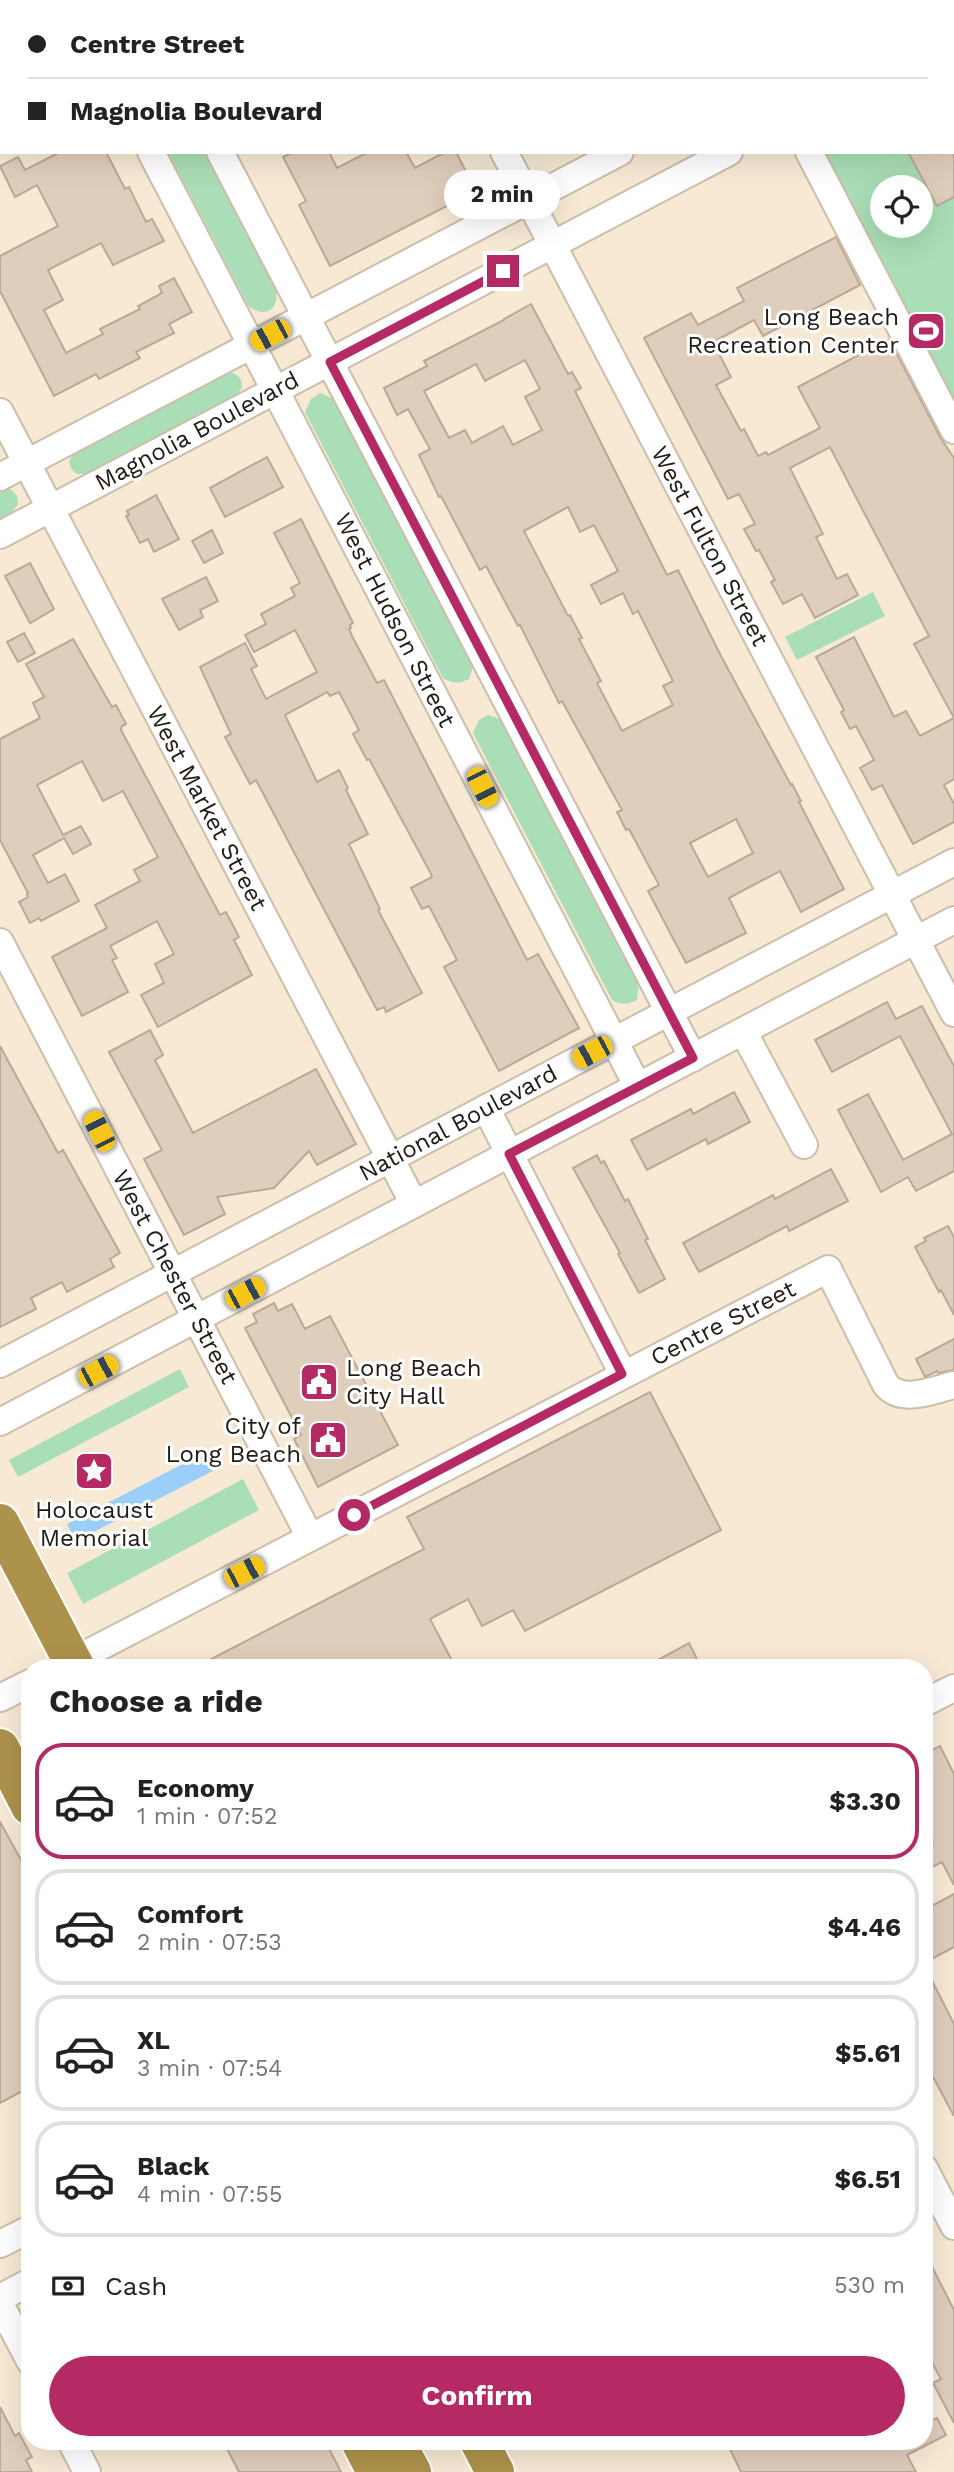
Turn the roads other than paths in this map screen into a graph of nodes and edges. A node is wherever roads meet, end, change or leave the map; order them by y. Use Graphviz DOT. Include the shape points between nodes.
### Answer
graph roads {
  1 [pos="152,154"];
  2 [pos="221,154"];
  3 [pos="505,154"];
  4 [pos="616,154"];
  5 [pos="725,154"];
  6 [pos="809,154"];
  7 [pos="529,200"];
  8 [pos="552,245"];
  9 [pos="306,317"];
  10 [pos="252,345"];
  11 [pos="330,362"];
  12 [pos="275,390"];
  13 [pos="0,412"];
  14 [pos="954,430"];
  15 [pos="27,463"];
  16 [pos="0,477"];
  17 [pos="51,508"];
  18 [pos="0,535"];
  19 [pos="954,862"];
  20 [pos="892,894"];
  21 [pos="954,920"];
  22 [pos="916,941"];
  23 [pos="0,942"];
  24 [pos="669,1012"];
  25 [pos="954,1013"];
  26 [pos="743,1031"];
  27 [pos="614,1041"];
  28 [pos="693,1058"];
  29 [pos="638,1087"];
  30 [pos="486,1108"];
  31 [pos="804,1145"];
  32 [pos="509,1154"];
  33 [pos="390,1158"];
  34 [pos="414,1204"];
  35 [pos="172,1273"];
  36 [pos="197,1319"];
  37 [pos="0,1364"];
  38 [pos="622,1374"];
  39 [pos="954,1385"];
  40 [pos="0,1422"];
  41 [pos="0,1523"];
  42 [pos="310,1538"];
  43 [pos="66,1659"];
  44 [pos="80,1659"];
  45 [pos="21,1688"];
  46 [pos="954,1688"];
  47 [pos="0,1698"];
  48 [pos="933,1698"];
  49 [pos="0,1748"];
  50 [pos="21,1789"];
  51 [pos="933,2185"];
  52 [pos="954,2226"];
  53 [pos="21,2234"];
  54 [pos="0,2244"];
  55 [pos="21,2287"];
  56 [pos="0,2298"];
  57 [pos="0,2304"];
  58 [pos="21,2344"];
  59 [pos="76,2450"];
  60 [pos="365,2450"];
  61 [pos="400,2450"];
  62 [pos="88,2472"];
  63 [pos="376,2472"];
  64 [pos="412,2472"];
  1 -- 10 [label="street, West Hudson Street"];
  2 -- 9 [label="street"];
  3 -- 7 [label="street, West Fulton Street"];
  4 -- 7 [label="street, Magnolia Boulevard"];
  5 -- 8 [label="street, Magnolia Boulevard"];
  6 -- 14 [label="street"];
  7 -- 8 [label="street, West Fulton Street"];
  7 -- 9 [label="street, Magnolia Boulevard"];
  8 -- 11 [label="street, Magnolia Boulevard"];
  8 -- 20 [label="street, West Fulton Street"];
  9 -- 10 [label="street, Magnolia Boulevard"];
  9 -- 11 [label="street"];
  10 -- 12 [label="street, West Hudson Street"];
  10 -- 15 [label="street, Magnolia Boulevard"];
  11 -- 12 [label="street, Magnolia Boulevard"];
  11 -- 24 [label="street"];
  12 -- 17 [label="street, Magnolia Boulevard"];
  12 -- 27 [label="street, West Hudson Street"];
  13 -- 15 [label="street, West Market Street"];
  15 -- 16 [label="street, Magnolia Boulevard"];
  15 -- 17 [label="street, West Market Street"];
  17 -- 18 [label="street, Magnolia Boulevard"];
  17 -- 33 [label="street, West Market Street"];
  19 -- 20 [label="street, National Boulevard"];
  20 -- 22 [label="street, West Fulton Street"];
  20 -- 24 [label="street, National Boulevard"];
  21 -- 22 [label="street, National Boulevard"];
  22 -- 25 [label="street, West Fulton Street"];
  22 -- 26 [label="street, National Boulevard"];
  23 -- 35 [label="street, West Chester Street"];
  24 -- 27 [label="street, National Boulevard"];
  24 -- 28 [label="street"];
  26 -- 28 [label="street, National Boulevard"];
  26 -- 31 [label="street"];
  27 -- 29 [label="street, West Hudson Street"];
  27 -- 30 [label="street, National Boulevard"];
  28 -- 29 [label="street, National Boulevard"];
  29 -- 32 [label="street, National Boulevard"];
  30 -- 32 [label="street"];
  30 -- 33 [label="street, National Boulevard"];
  32 -- 34 [label="street, National Boulevard"];
  32 -- 38 [label="street"];
  33 -- 34 [label="street, West Market Street"];
  33 -- 35 [label="street, National Boulevard"];
  34 -- 36 [label="street, National Boulevard"];
  35 -- 36 [label="street, West Chester Street"];
  35 -- 37 [label="street, National Boulevard"];
  36 -- 40 [label="street, National Boulevard"];
  36 -- 42 [label="street, West Chester Street"];
  38 -- 39 [label="street, Centre Street" via="828,1269 892,1391 908,1395"];
  38 -- 42 [label="street, Centre Street"];
  41 -- 43 [label="highway"];
  42 -- 44 [label="street, Centre Street"];
  45 -- 47 [label="street"];
  46 -- 48 [label="street"];
  49 -- 50 [label="highway"];
  51 -- 52 [label="street"];
  53 -- 54 [label="street"];
  55 -- 56 [label="street"];
  57 -- 58 [label="street"];
  59 -- 62 [label="street"];
  60 -- 63 [label="highway"];
  61 -- 64 [label="highway"];
}
